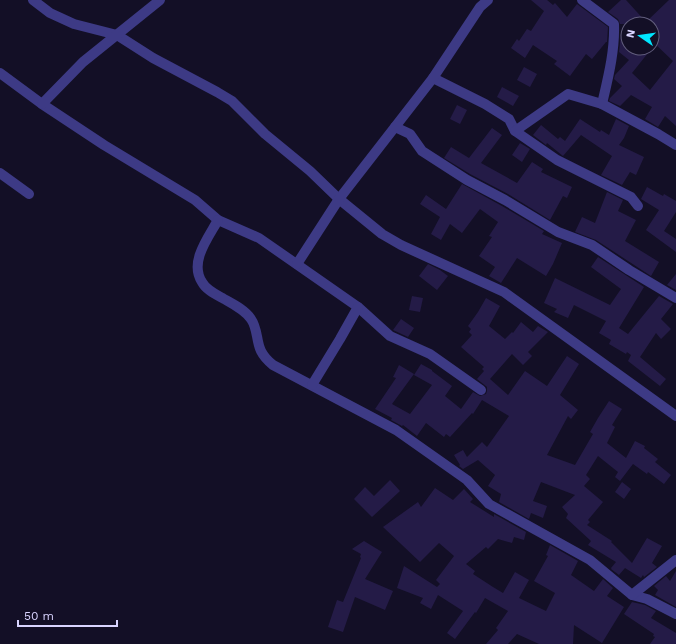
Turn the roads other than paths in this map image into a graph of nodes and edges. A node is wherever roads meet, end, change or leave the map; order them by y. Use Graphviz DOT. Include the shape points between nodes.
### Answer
graph roads {
  1 [pos="32,0"];
  2 [pos="160,0"];
  3 [pos="488,0"];
  4 [pos="582,0"];
  5 [pos="117,35"];
  6 [pos="0,73"];
  7 [pos="433,78"];
  8 [pos="42,104"];
  9 [pos="602,104"];
  10 [pos="395,127"];
  11 [pos="515,131"];
  12 [pos="676,145"];
  13 [pos="0,174"];
  14 [pos="29,194"];
  15 [pos="339,199"];
  16 [pos="638,206"];
  17 [pos="218,220"];
  18 [pos="296,264"];
  19 [pos="676,298"];
  20 [pos="358,307"];
  21 [pos="312,385"];
  22 [pos="480,390"];
  23 [pos="676,416"];
  24 [pos="676,560"];
  25 [pos="632,595"];
  26 [pos="676,614"];
  1 -- 5 [label="street" via="74,24"];
  2 -- 5 [label="street"];
  3 -- 7 [label="street" via="480,7"];
  4 -- 9 [label="street" via="614,24 615,38"];
  5 -- 8 [label="street" via="84,62"];
  5 -- 15 [label="street" via="153,58 232,101 265,134"];
  6 -- 8 [label="street"];
  7 -- 10 [label="street"];
  7 -- 11 [label="street" via="509,119"];
  8 -- 17 [label="street" via="195,200"];
  9 -- 11 [label="street" via="568,94"];
  9 -- 12 [label="street"];
  10 -- 15 [label="street"];
  10 -- 19 [label="street" via="410,134 422,151 467,180 558,232 592,245"];
  11 -- 16 [label="street" via="557,160 631,197"];
  13 -- 14 [label="street"];
  15 -- 18 [label="street"];
  15 -- 23 [label="street" via="382,234 401,245 504,292"];
  17 -- 18 [label="street" via="259,238"];
  17 -- 21 [label="street" via="198,262 198,273 202,283 247,314 252,320 260,350 265,358 273,365"];
  18 -- 20 [label="street"];
  20 -- 21 [label="street"];
  20 -- 22 [label="street" via="390,336 430,354"];
  21 -- 25 [label="street" via="396,430 467,480 489,504 590,560"];
  24 -- 25 [label="street"];
  25 -- 26 [label="street" via="647,599"];
}
